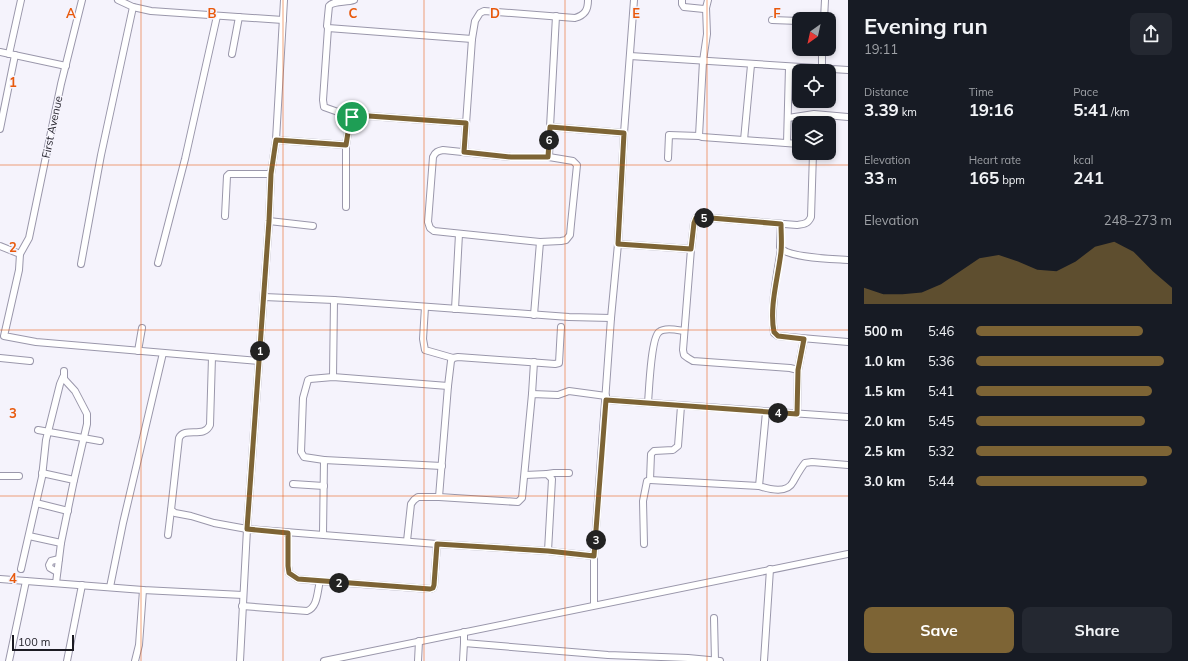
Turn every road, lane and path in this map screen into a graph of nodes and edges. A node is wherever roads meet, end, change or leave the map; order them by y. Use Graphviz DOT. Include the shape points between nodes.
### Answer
graph roads {
  1 [pos="21,0"];
  2 [pos="82,0"];
  3 [pos="118,0"];
  4 [pos="284,0"];
  5 [pos="354,0"];
  6 [pos="588,0"];
  7 [pos="634,0"];
  8 [pos="682,0"];
  9 [pos="708,0"];
  10 [pos="826,0"];
  11 [pos="133,7"];
  12 [pos="706,8"];
  13 [pos="825,12"];
  14 [pos="217,16"];
  15 [pos="556,16"];
  16 [pos="239,17"];
  17 [pos="283,20"];
  18 [pos="772,20"];
  19 [pos="792,21"];
  20 [pos="328,28"];
  21 [pos="472,39"];
  22 [pos="0,52"];
  23 [pos="232,54"];
  24 [pos="12,55"];
  25 [pos="630,56"];
  26 [pos="703,61"];
  27 [pos="750,65"];
  28 [pos="66,66"];
  29 [pos="789,67"];
  30 [pos="792,67"];
  31 [pos="836,70"];
  32 [pos="848,70"];
  33 [pos="848,116"];
  34 [pos="352,117"];
  35 [pos="788,118"];
  36 [pos="466,123"];
  37 [pos="550,127"];
  38 [pos="0,129"];
  39 [pos="624,133"];
  40 [pos="699,136"];
  41 [pos="276,140"];
  42 [pos="744,140"];
  43 [pos="787,143"];
  44 [pos="792,143"];
  45 [pos="346,145"];
  46 [pos="464,152"];
  47 [pos="548,157"];
  48 [pos="668,158"];
  49 [pos="813,160"];
  50 [pos="271,174"];
  51 [pos="346,207"];
  52 [pos="225,216"];
  53 [pos="269,221"];
  54 [pos="781,224"];
  55 [pos="314,226"];
  56 [pos="458,234"];
  57 [pos="540,242"];
  58 [pos="618,244"];
  59 [pos="0,246"];
  60 [pos="691,249"];
  61 [pos="781,250"];
  62 [pos="20,254"];
  63 [pos="848,260"];
  64 [pos="158,263"];
  65 [pos="81,264"];
  66 [pos="264,297"];
  67 [pos="334,300"];
  68 [pos="425,307"];
  69 [pos="455,309"];
  70 [pos="534,315"];
  71 [pos="611,318"];
  72 [pos="561,327"];
  73 [pos="142,328"];
  74 [pos="684,331"];
  75 [pos="804,339"];
  76 [pos="848,342"];
  77 [pos="138,351"];
  78 [pos="163,353"];
  79 [pos="212,357"];
  80 [pos="0,358"];
  81 [pos="453,358"];
  82 [pos="30,360"];
  83 [pos="259,361"];
  84 [pos="534,362"];
  85 [pos="798,370"];
  86 [pos="333,377"];
  87 [pos="448,386"];
  88 [pos="532,394"];
  89 [pos="606,398"];
  90 [pos="648,403"];
  91 [pos="681,406"];
  92 [pos="766,412"];
  93 [pos="797,414"];
  94 [pos="848,417"];
  95 [pos="38,430"];
  96 [pos="48,431"];
  97 [pos="84,437"];
  98 [pos="100,441"];
  99 [pos="324,460"];
  100 [pos="848,465"];
  101 [pos="442,466"];
  102 [pos="42,473"];
  103 [pos="569,473"];
  104 [pos="525,474"];
  105 [pos="547,474"];
  106 [pos="0,476"];
  107 [pos="19,476"];
  108 [pos="74,480"];
  109 [pos="650,480"];
  110 [pos="294,484"];
  111 [pos="324,486"];
  112 [pos="759,486"];
  113 [pos="439,497"];
  114 [pos="36,502"];
  115 [pos="171,510"];
  116 [pos="68,511"];
  117 [pos="247,529"];
  118 [pos="288,533"];
  119 [pos="324,534"];
  120 [pos="168,535"];
  121 [pos="29,536"];
  122 [pos="407,541"];
  123 [pos="61,543"];
  124 [pos="437,544"];
  125 [pos="644,544"];
  126 [pos="548,551"];
  127 [pos="848,554"];
  128 [pos="594,556"];
  129 [pos="22,569"];
  130 [pos="770,569"];
  131 [pos="0,579"];
  132 [pos="26,581"];
  133 [pos="320,582"];
  134 [pos="56,583"];
  135 [pos="82,585"];
  136 [pos="110,587"];
  137 [pos="143,590"];
  138 [pos="243,595"];
  139 [pos="594,605"];
  140 [pos="242,606"];
  141 [pos="714,618"];
  142 [pos="464,632"];
  143 [pos="419,641"];
  144 [pos="464,643"];
  145 [pos="608,658"];
  146 [pos="688,660"];
  147 [pos="9,661"];
  148 [pos="67,661"];
  149 [pos="135,661"];
  150 [pos="240,661"];
  151 [pos="324,661"];
  152 [pos="418,661"];
  153 [pos="463,661"];
  154 [pos="715,661"];
  155 [pos="720,661"];
  156 [pos="764,661"];
  1 -- 24 [label="street"];
  2 -- 28 [label="street, First Avenue"];
  3 -- 11 [label="street"];
  4 -- 17 [label="street"];
  5 -- 20 [label="street" via="330,3"];
  6 -- 15 [label="street" via="588,8 581,16"];
  7 -- 25 [label="street"];
  8 -- 12 [label="street" via="682,4 688,8"];
  9 -- 12 [label="street"];
  10 -- 13 [label="street"];
  11 -- 14 [label="street" via="151,11"];
  11 -- 65 [label="street" via="101,155"];
  12 -- 26 [label="street" via="707,34"];
  14 -- 16 [label="street"];
  14 -- 64 [label="street" via="185,159"];
  15 -- 21 [label="street" via="484,11 477,16"];
  15 -- 37 [label="street"];
  16 -- 17 [label="street"];
  16 -- 23 [label="street"];
  17 -- 41 [label="street"];
  18 -- 19 [label="street"];
  20 -- 21 [label="street"];
  20 -- 34 [label="street" via="324,107"];
  21 -- 36 [label="street"];
  22 -- 24 [label="street"];
  24 -- 28 [label="street"];
  24 -- 38 [label="street"];
  25 -- 26 [label="street"];
  25 -- 39 [label="street"];
  26 -- 27 [label="street"];
  26 -- 40 [label="street"];
  27 -- 29 [label="street"];
  27 -- 42 [label="street"];
  28 -- 62 [label="street, First Avenue" via="29,238"];
  29 -- 30 [label="street"];
  29 -- 35 [label="street"];
  31 -- 32 [label="street"];
  33 -- 35 [label="street" via="814,114"];
  34 -- 36 [label="street" via="355,115"];
  34 -- 45 [label="street"];
  35 -- 43 [label="street"];
  36 -- 46 [label="street"];
  37 -- 39 [label="street"];
  37 -- 47 [label="street"];
  39 -- 58 [label="street"];
  40 -- 42 [label="street"];
  40 -- 48 [label="street" via="669,135"];
  41 -- 45 [label="street"];
  41 -- 50 [label="street"];
  42 -- 43 [label="street"];
  43 -- 44 [label="street"];
  45 -- 51 [label="street"];
  46 -- 47 [label="street" via="511,157"];
  46 -- 56 [label="street" via="443,150 433,157 430,228 434,231"];
  47 -- 57 [label="street" via="573,161 577,165 570,234 566,240"];
  49 -- 54 [label="street" via="811,218 804,224"];
  50 -- 52 [label="street" via="229,174"];
  50 -- 53 [label="street"];
  53 -- 55 [label="street"];
  53 -- 66 [label="street"];
  54 -- 60 [label="street" via="699,217 694,223"];
  54 -- 61 [label="street"];
  56 -- 57 [label="street"];
  56 -- 69 [label="street"];
  57 -- 70 [label="street"];
  58 -- 60 [label="street"];
  58 -- 71 [label="street"];
  59 -- 62 [label="street"];
  60 -- 74 [label="street"];
  61 -- 63 [label="street" via="797,255"];
  61 -- 75 [label="street" via="772,325 778,336"];
  62 -- 77 [label="street" via="19,270 4,336 36,342"];
  66 -- 67 [label="street"];
  66 -- 83 [label="street"];
  67 -- 68 [label="street"];
  67 -- 86 [label="street"];
  68 -- 69 [label="street"];
  68 -- 81 [label="street" via="424,350"];
  69 -- 70 [label="street"];
  70 -- 71 [label="street"];
  71 -- 89 [label="street"];
  72 -- 84 [label="street" via="559,363"];
  73 -- 77 [label="street"];
  74 -- 85 [label="street" via="684,355 693,361"];
  74 -- 90 [label="street" via="664,330 656,337"];
  75 -- 76 [label="street"];
  75 -- 85 [label="street"];
  77 -- 78 [label="street"];
  78 -- 79 [label="street"];
  78 -- 136 [label="street" via="122,523"];
  79 -- 83 [label="street"];
  79 -- 115 [label="street" via="210,425 204,432 180,435"];
  80 -- 82 [label="street"];
  81 -- 84 [label="street"];
  81 -- 87 [label="street"];
  83 -- 117 [label="street"];
  84 -- 88 [label="street"];
  85 -- 93 [label="street"];
  86 -- 87 [label="street"];
  86 -- 99 [label="street" via="308,380 303,398 301,452 304,457"];
  87 -- 101 [label="street"];
  88 -- 89 [label="street" via="558,395 569,391"];
  88 -- 104 [label="street"];
  89 -- 90 [label="street"];
  89 -- 128 [label="street"];
  90 -- 91 [label="street"];
  91 -- 92 [label="street"];
  91 -- 109 [label="street" via="678,446 673,450 652,452"];
  92 -- 93 [label="street"];
  92 -- 112 [label="street"];
  93 -- 94 [label="street"];
  95 -- 96 [label="street"];
  96 -- 97 [label="street"];
  96 -- 97 [label="street" via="64,374 87,414"];
  96 -- 102 [label="street"];
  97 -- 98 [label="street"];
  97 -- 108 [label="street"];
  99 -- 101 [label="street"];
  99 -- 111 [label="street"];
  100 -- 112 [label="street" via="805,463 789,486 780,490"];
  101 -- 113 [label="street"];
  102 -- 108 [label="street"];
  102 -- 114 [label="street"];
  103 -- 105 [label="street"];
  104 -- 105 [label="street"];
  104 -- 113 [label="street" via="522,498 518,502"];
  105 -- 126 [label="street" via="552,479"];
  106 -- 107 [label="street"];
  108 -- 116 [label="street"];
  109 -- 112 [label="street"];
  109 -- 125 [label="street" via="647,480 643,501"];
  110 -- 111 [label="street"];
  111 -- 119 [label="street"];
  113 -- 122 [label="street" via="418,497 411,504"];
  114 -- 116 [label="street"];
  114 -- 121 [label="street"];
  115 -- 117 [label="street" via="214,523"];
  115 -- 120 [label="street"];
  116 -- 123 [label="street"];
  117 -- 118 [label="street"];
  117 -- 138 [label="street"];
  118 -- 119 [label="street"];
  118 -- 133 [label="street" via="289,573 298,579"];
  119 -- 122 [label="street"];
  121 -- 123 [label="street"];
  121 -- 129 [label="street"];
  122 -- 124 [label="street"];
  123 -- 134 [label="street" via="59,559 51,561 49,565 57,572"];
  124 -- 126 [label="street"];
  124 -- 133 [label="street" via="434,585 430,589"];
  126 -- 128 [label="street"];
  127 -- 130 [label="street"];
  128 -- 139 [label="street"];
  130 -- 139 [label="street"];
  130 -- 156 [label="street"];
  131 -- 132 [label="street"];
  132 -- 134 [label="street"];
  132 -- 147 [label="street"];
  133 -- 140 [label="street" via="315,604 312,609 306,611"];
  134 -- 135 [label="street"];
  135 -- 136 [label="street"];
  135 -- 148 [label="street"];
  136 -- 137 [label="street"];
  137 -- 138 [label="street"];
  137 -- 149 [label="street" via="139,645"];
  138 -- 140 [label="street"];
  139 -- 142 [label="street"];
  140 -- 150 [label="street"];
  141 -- 154 [label="street"];
  142 -- 143 [label="street"];
  142 -- 144 [label="street"];
  143 -- 151 [label="street"];
  143 -- 152 [label="street"];
  144 -- 145 [label="street"];
  144 -- 153 [label="street"];
  145 -- 146 [label="street"];
  146 -- 154 [label="street"];
  154 -- 155 [label="street"];
}
